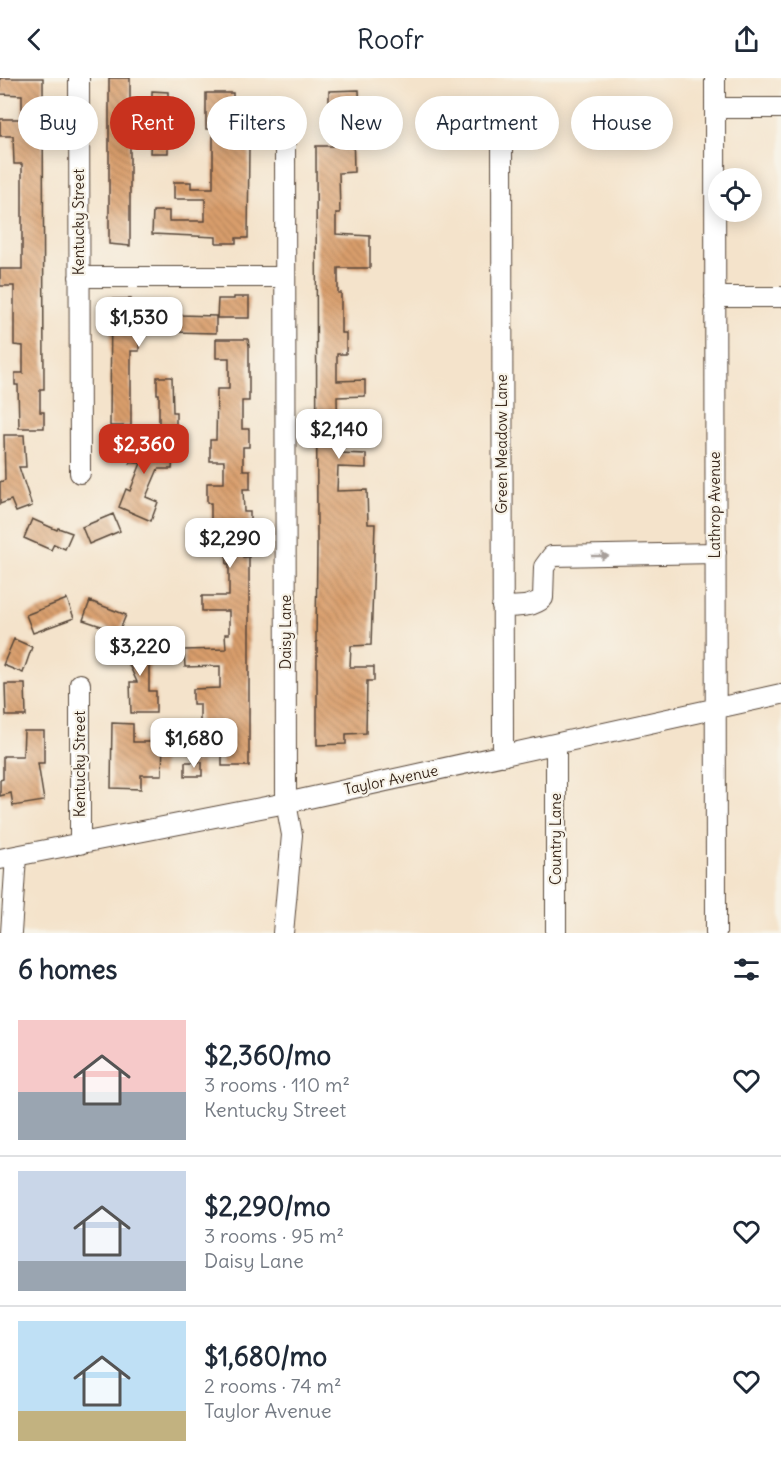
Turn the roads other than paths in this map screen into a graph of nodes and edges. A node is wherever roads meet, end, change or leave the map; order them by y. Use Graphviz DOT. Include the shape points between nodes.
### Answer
graph roads {
  1 [pos="79,78"];
  2 [pos="715,78"];
  3 [pos="715,108"];
  4 [pos="781,108"];
  5 [pos="285,150"];
  6 [pos="502,150"];
  7 [pos="80,277"];
  8 [pos="285,277"];
  9 [pos="715,297"];
  10 [pos="781,297"];
  11 [pos="80,473"];
  12 [pos="716,553"];
  13 [pos="502,607"];
  14 [pos="80,684"];
  15 [pos="781,694"];
  16 [pos="716,709"];
  17 [pos="556,744"];
  18 [pos="503,756"];
  19 [pos="286,803"];
  20 [pos="80,844"];
  21 [pos="8,857"];
  22 [pos="11,933"];
  23 [pos="283,933"];
  24 [pos="556,933"];
  25 [pos="716,933"];
  1 -- 7 [label="street, Kentucky Street"];
  2 -- 3 [label="street, Lathrop Avenue"];
  3 -- 4 [label="street"];
  3 -- 9 [label="street, Lathrop Avenue"];
  5 -- 8 [label="street, Daisy Lane"];
  6 -- 13 [label="street, Green Meadow Lane"];
  7 -- 8 [label="street"];
  7 -- 11 [label="street, Kentucky Street"];
  8 -- 19 [label="street, Daisy Lane"];
  9 -- 10 [label="street"];
  9 -- 12 [label="street, Lathrop Avenue"];
  13 -- 12 [label="street, one-way" via="525,606 543,598 544,567 552,556"];
  12 -- 16 [label="street, Lathrop Avenue"];
  13 -- 18 [label="street, Green Meadow Lane"];
  14 -- 20 [label="street, Kentucky Street"];
  15 -- 16 [label="street, Taylor Avenue"];
  16 -- 17 [label="street, Taylor Avenue"];
  16 -- 25 [label="street, Lathrop Avenue"];
  17 -- 18 [label="street, Taylor Avenue"];
  17 -- 24 [label="street, Country Lane"];
  18 -- 19 [label="street, Taylor Avenue"];
  19 -- 20 [label="street, Taylor Avenue"];
  19 -- 23 [label="street, Daisy Lane" via="292,835"];
  20 -- 21 [label="street, Taylor Avenue"];
  21 -- 22 [label="street"];
}
